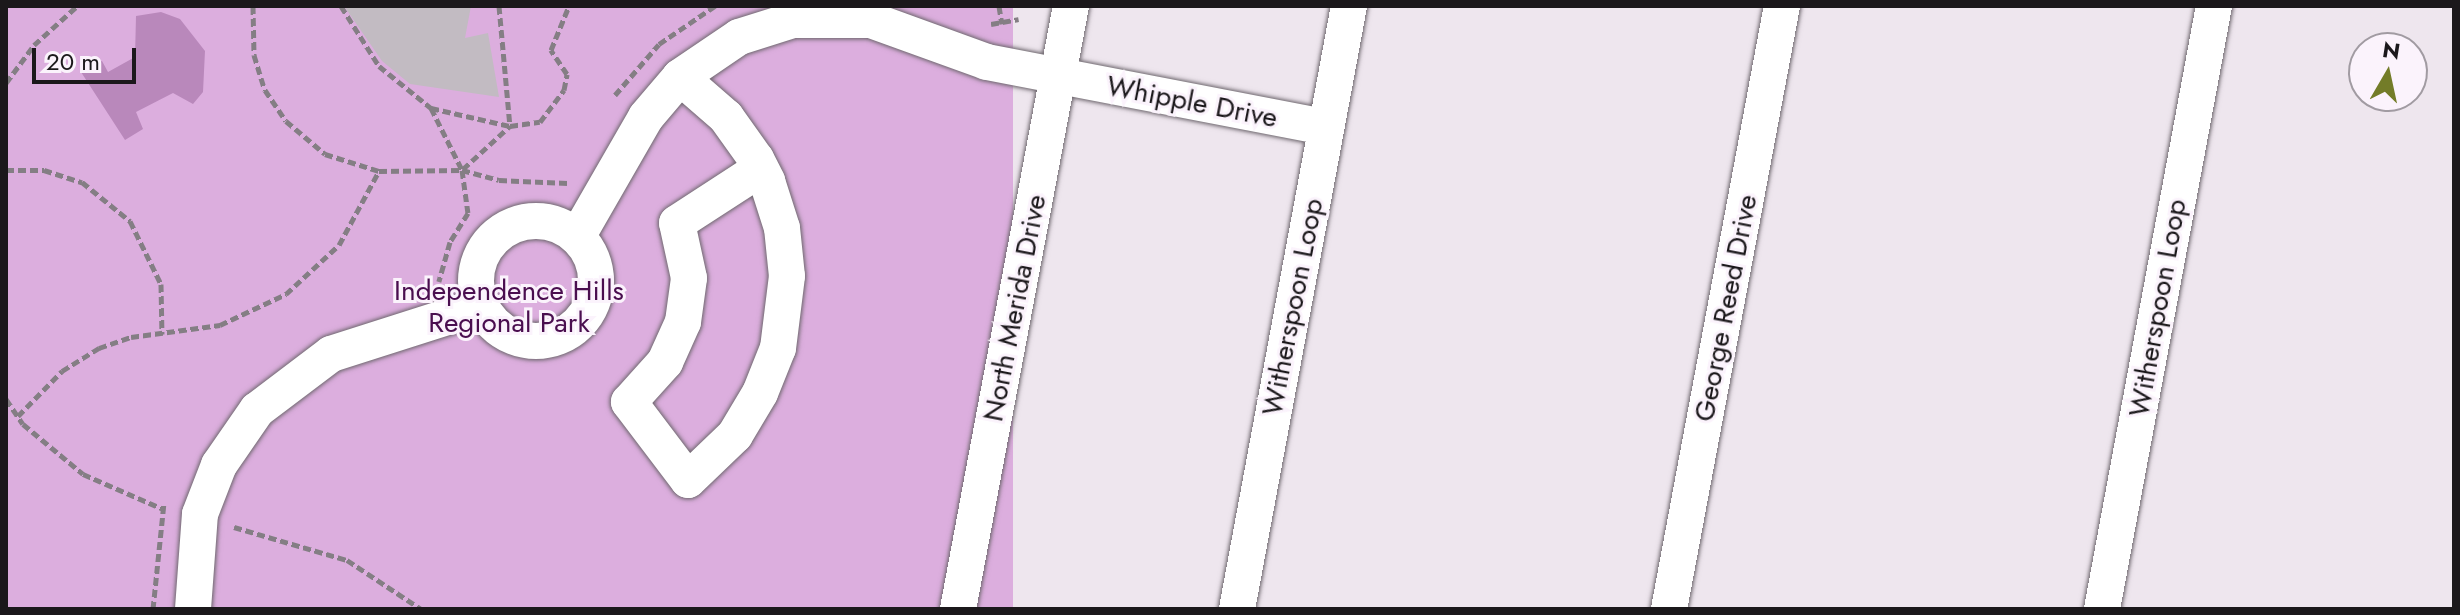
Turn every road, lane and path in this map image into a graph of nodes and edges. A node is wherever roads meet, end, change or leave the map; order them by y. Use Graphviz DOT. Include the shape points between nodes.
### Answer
graph roads {
  1 [pos="77,6"];
  2 [pos="253,6"];
  3 [pos="341,6"];
  4 [pos="499,6"];
  5 [pos="569,6"];
  6 [pos="715,6"];
  7 [pos="999,6"];
  8 [pos="1071,6"];
  9 [pos="1349,6"];
  10 [pos="1782,6"];
  11 [pos="2214,6"];
  12 [pos="1002,24"];
  13 [pos="680,77"];
  14 [pos="1058,77"];
  15 [pos="6,83"];
  16 [pos="610,104"];
  17 [pos="431,108"];
  18 [pos="510,126"];
  19 [pos="1326,127"];
  20 [pos="760,169"];
  21 [pos="6,170"];
  22 [pos="462,170"];
  23 [pos="379,171"];
  24 [pos="577,177"];
  25 [pos="577,237"];
  26 [pos="481,306"];
  27 [pos="162,334"];
  28 [pos="18,416"];
  29 [pos="193,609"];
  30 [pos="958,609"];
  31 [pos="1237,609"];
  32 [pos="1669,609"];
  33 [pos="2102,609"];
  1 -- 15 [label="path" via="34,45"];
  2 -- 23 [label="path" via="260,77 286,121 325,154"];
  3 -- 17 [label="path" via="379,66"];
  4 -- 18 [label="path"];
  5 -- 18 [label="path" via="551,50 567,74 564,90 540,122"];
  6 -- 16 [label="path" via="659,44"];
  7 -- 12 [label="path"];
  8 -- 14 [label="street, North Merida Drive"];
  9 -- 19 [label="street, Witherspoon Loop"];
  10 -- 32 [label="street, George Reed Drive"];
  11 -- 33 [label="street, Witherspoon Loop"];
  13 -- 14 [label="street, Whipple Drive" via="749,32 826,17 882,23 987,62"];
  13 -- 20 [label="street" via="726,117"];
  13 -- 25 [label="street, Whipple Drive" via="646,117"];
  14 -- 19 [label="street, Whipple Drive"];
  14 -- 30 [label="street, North Merida Drive"];
  17 -- 18 [label="path"];
  17 -- 22 [label="path"];
  18 -- 22 [label="path"];
  19 -- 31 [label="street, Witherspoon Loop"];
  20 -- 20 [label="street" via="677,223 689,278 683,322 665,362 629,402 688,480 749,415 778,348 787,300 785,252"];
  21 -- 27 [label="path" via="44,170 82,182 130,221 161,284"];
  22 -- 23 [label="path"];
  22 -- 24 [label="path" via="556,186"];
  23 -- 27 [label="path" via="346,236 296,287 220,325"];
  25 -- 26 [label="street" via="541,221 502,231 478,263"];
  25 -- 26 [label="street" via="596,280 590,308 575,326 543,340 520,338 499,328"];
  26 -- 29 [label="street" via="331,354 257,410 208,489 194,540"];
  27 -- 28 [label="path" via="123,339 76,361"];
}
